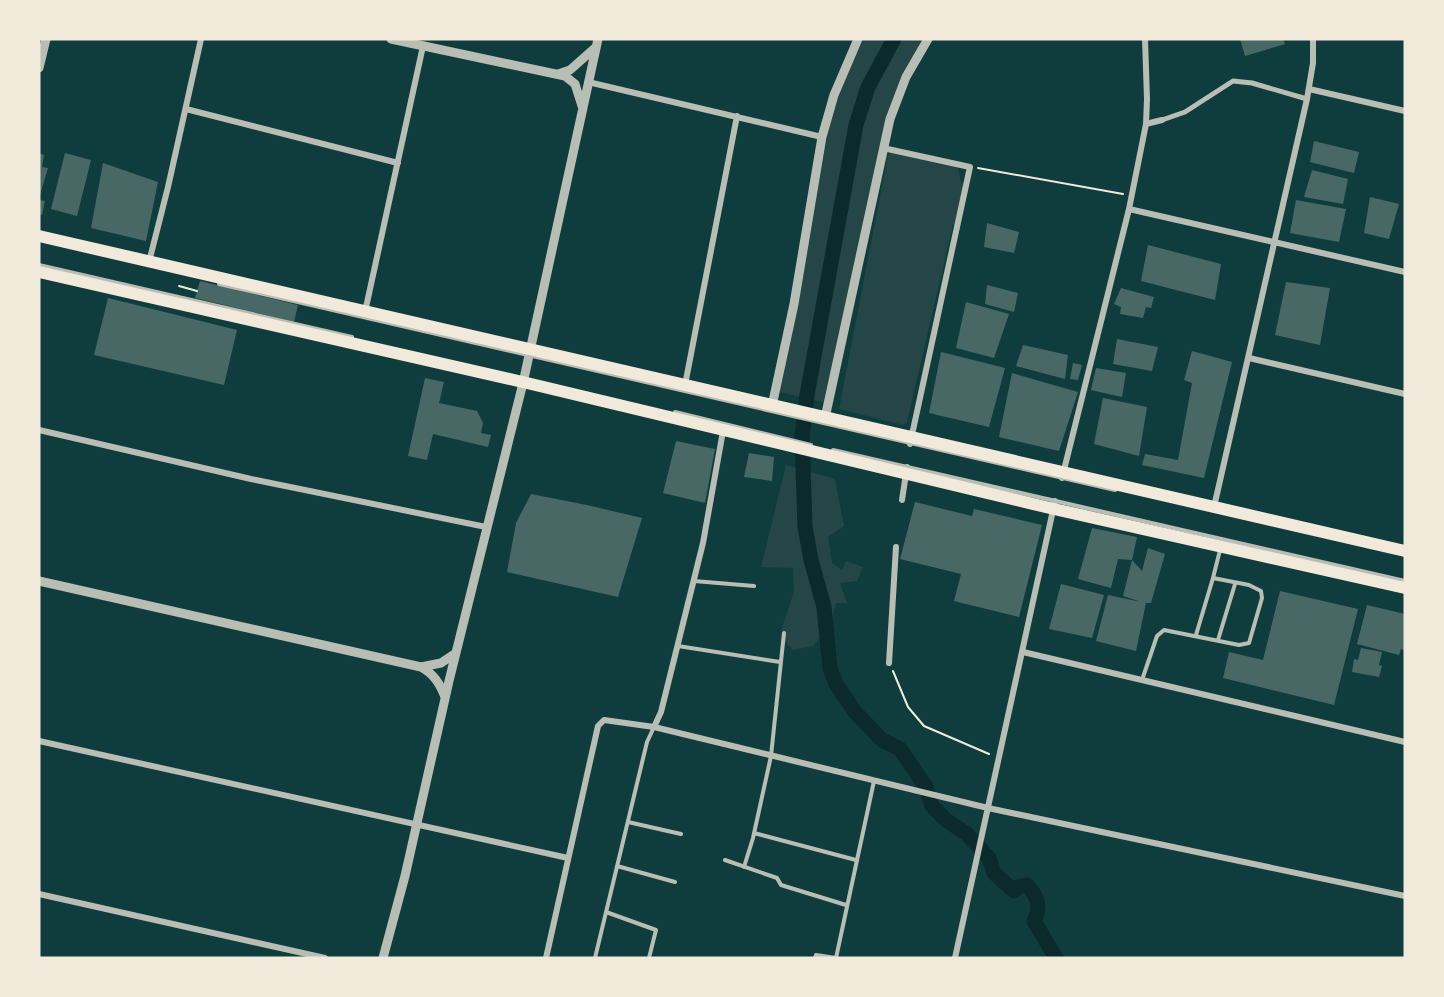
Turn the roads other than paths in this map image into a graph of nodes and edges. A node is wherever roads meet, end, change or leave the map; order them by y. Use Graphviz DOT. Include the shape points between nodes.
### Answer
graph roads {
  1 [pos="46,39"];
  2 [pos="201,39"];
  3 [pos="390,39"];
  4 [pos="858,39"];
  5 [pos="928,39"];
  6 [pos="1145,39"];
  7 [pos="1313,39"];
  8 [pos="597,43"];
  9 [pos="423,46"];
  10 [pos="39,68"];
  11 [pos="558,74"];
  12 [pos="588,82"];
  13 [pos="1309,89"];
  14 [pos="1307,99"];
  15 [pos="186,109"];
  16 [pos="582,109"];
  17 [pos="1405,111"];
  18 [pos="737,116"];
  19 [pos="1162,120"];
  20 [pos="1146,124"];
  21 [pos="822,137"];
  22 [pos="883,148"];
  23 [pos="398,163"];
  24 [pos="1129,209"];
  25 [pos="39,236"];
  26 [pos="39,242"];
  27 [pos="1276,242"];
  28 [pos="149,262"];
  29 [pos="39,265"];
  30 [pos="39,272"];
  31 [pos="1405,272"];
  32 [pos="365,312"];
  33 [pos="529,352"];
  34 [pos="1249,358"];
  35 [pos="523,380"];
  36 [pos="685,386"];
  37 [pos="1405,394"];
  38 [pos="774,408"];
  39 [pos="823,420"];
  40 [pos="39,430"];
  41 [pos="723,431"];
  42 [pos="765,437"];
  43 [pos="911,441"];
  44 [pos="906,470"];
  45 [pos="1063,476"];
  46 [pos="902,500"];
  47 [pos="1055,505"];
  48 [pos="1213,510"];
  49 [pos="486,527"];
  50 [pos="1222,543"];
  51 [pos="896,547"];
  52 [pos="1405,551"];
  53 [pos="1405,556"];
  54 [pos="1214,578"];
  55 [pos="39,581"];
  56 [pos="694,581"];
  57 [pos="1405,581"];
  58 [pos="1235,584"];
  59 [pos="754,586"];
  60 [pos="1405,588"];
  61 [pos="784,633"];
  62 [pos="1196,635"];
  63 [pos="1218,640"];
  64 [pos="677,646"];
  65 [pos="1023,652"];
  66 [pos="456,653"];
  67 [pos="780,662"];
  68 [pos="889,663"];
  69 [pos="421,668"];
  70 [pos="1142,680"];
  71 [pos="445,697"];
  72 [pos="654,727"];
  73 [pos="39,741"];
  74 [pos="1405,742"];
  75 [pos="771,756"];
  76 [pos="874,781"];
  77 [pos="988,808"];
  78 [pos="628,822"];
  79 [pos="417,824"];
  80 [pos="754,833"];
  81 [pos="681,834"];
  82 [pos="568,858"];
  83 [pos="725,860"];
  84 [pos="856,860"];
  85 [pos="617,866"];
  86 [pos="744,867"];
  87 [pos="675,882"];
  88 [pos="39,894"];
  89 [pos="1405,896"];
  90 [pos="846,905"];
  91 [pos="606,912"];
  92 [pos="816,957"];
  93 [pos="325,958"];
  94 [pos="383,958"];
  95 [pos="546,958"];
  96 [pos="595,958"];
  97 [pos="650,958"];
  98 [pos="955,958"];
  1 -- 10 [label="street"];
  2 -- 15 [label="street"];
  3 -- 9 [label="street"];
  4 -- 21 [label="street" via="834,95"];
  5 -- 22 [label="street" via="906,77"];
  6 -- 20 [label="street"];
  7 -- 13 [label="street"];
  8 -- 11 [label="street" via="570,70"];
  8 -- 12 [label="street"];
  9 -- 11 [label="street"];
  9 -- 23 [label="street"];
  11 -- 16 [label="street" via="575,84"];
  12 -- 16 [label="street"];
  12 -- 18 [label="street"];
  13 -- 14 [label="street"];
  13 -- 17 [label="street"];
  14 -- 19 [label="street" via="1233,81 1185,112"];
  14 -- 27 [label="street"];
  15 -- 23 [label="street"];
  15 -- 28 [label="street"];
  16 -- 33 [label="street"];
  18 -- 21 [label="street"];
  18 -- 36 [label="street"];
  19 -- 20 [label="street"];
  20 -- 24 [label="street"];
  21 -- 38 [label="street"];
  22 -- 39 [label="street" via="861,262"];
  22 -- 43 [label="street" via="970,166"];
  23 -- 32 [label="street"];
  24 -- 27 [label="street"];
  24 -- 45 [label="street"];
  25 -- 28 [label="main road"];
  26 -- 33 [label="lane"];
  27 -- 31 [label="street"];
  27 -- 34 [label="street"];
  28 -- 32 [label="main road"];
  29 -- 35 [label="lane"];
  30 -- 35 [label="main road"];
  32 -- 33 [label="main road"];
  33 -- 35 [label="street"];
  33 -- 36 [label="main road"];
  33 -- 38 [label="lane"];
  34 -- 37 [label="street"];
  34 -- 48 [label="street"];
  35 -- 41 [label="main road"];
  35 -- 42 [label="lane"];
  35 -- 49 [label="street"];
  36 -- 38 [label="main road"];
  38 -- 39 [label="main road"];
  39 -- 43 [label="main road"];
  40 -- 49 [label="street"];
  41 -- 42 [label="main road"];
  41 -- 56 [label="street"];
  42 -- 44 [label="main road"];
  43 -- 45 [label="main road"];
  44 -- 46 [label="street"];
  44 -- 47 [label="main road"];
  45 -- 48 [label="main road"];
  47 -- 50 [label="main road"];
  47 -- 65 [label="street"];
  48 -- 52 [label="main road"];
  48 -- 53 [label="lane"];
  49 -- 66 [label="street"];
  50 -- 54 [label="lane"];
  50 -- 57 [label="lane"];
  50 -- 60 [label="main road"];
  51 -- 68 [label="street"];
  54 -- 58 [label="lane"];
  54 -- 62 [label="lane"];
  55 -- 69 [label="street"];
  56 -- 59 [label="lane"];
  56 -- 64 [label="street"];
  58 -- 63 [label="lane"];
  58 -- 63 [label="lane" via="1261,591 1249,643"];
  61 -- 67 [label="lane"];
  62 -- 63 [label="lane"];
  62 -- 70 [label="lane" via="1164,630 1156,636"];
  64 -- 67 [label="lane"];
  64 -- 72 [label="street"];
  65 -- 70 [label="street"];
  65 -- 77 [label="street"];
  66 -- 69 [label="street" via="441,663"];
  66 -- 71 [label="street"];
  67 -- 75 [label="lane"];
  69 -- 71 [label="street" via="435,678"];
  70 -- 74 [label="street"];
  71 -- 79 [label="street"];
  72 -- 75 [label="street"];
  72 -- 78 [label="lane"];
  72 -- 82 [label="street" via="604,720 600,723"];
  73 -- 79 [label="street"];
  75 -- 76 [label="street"];
  75 -- 80 [label="lane"];
  76 -- 77 [label="street"];
  76 -- 84 [label="lane"];
  77 -- 89 [label="street"];
  77 -- 98 [label="street"];
  78 -- 81 [label="lane"];
  78 -- 85 [label="lane"];
  79 -- 82 [label="street"];
  79 -- 94 [label="street"];
  80 -- 84 [label="lane"];
  80 -- 86 [label="lane"];
  82 -- 95 [label="street"];
  83 -- 86 [label="lane"];
  84 -- 90 [label="lane"];
  85 -- 87 [label="lane"];
  85 -- 91 [label="lane"];
  86 -- 90 [label="lane" via="777,878 781,885"];
  88 -- 93 [label="street"];
  90 -- 92 [label="lane" via="836,958"];
  91 -- 96 [label="lane"];
  91 -- 97 [label="lane" via="656,930"];
}
